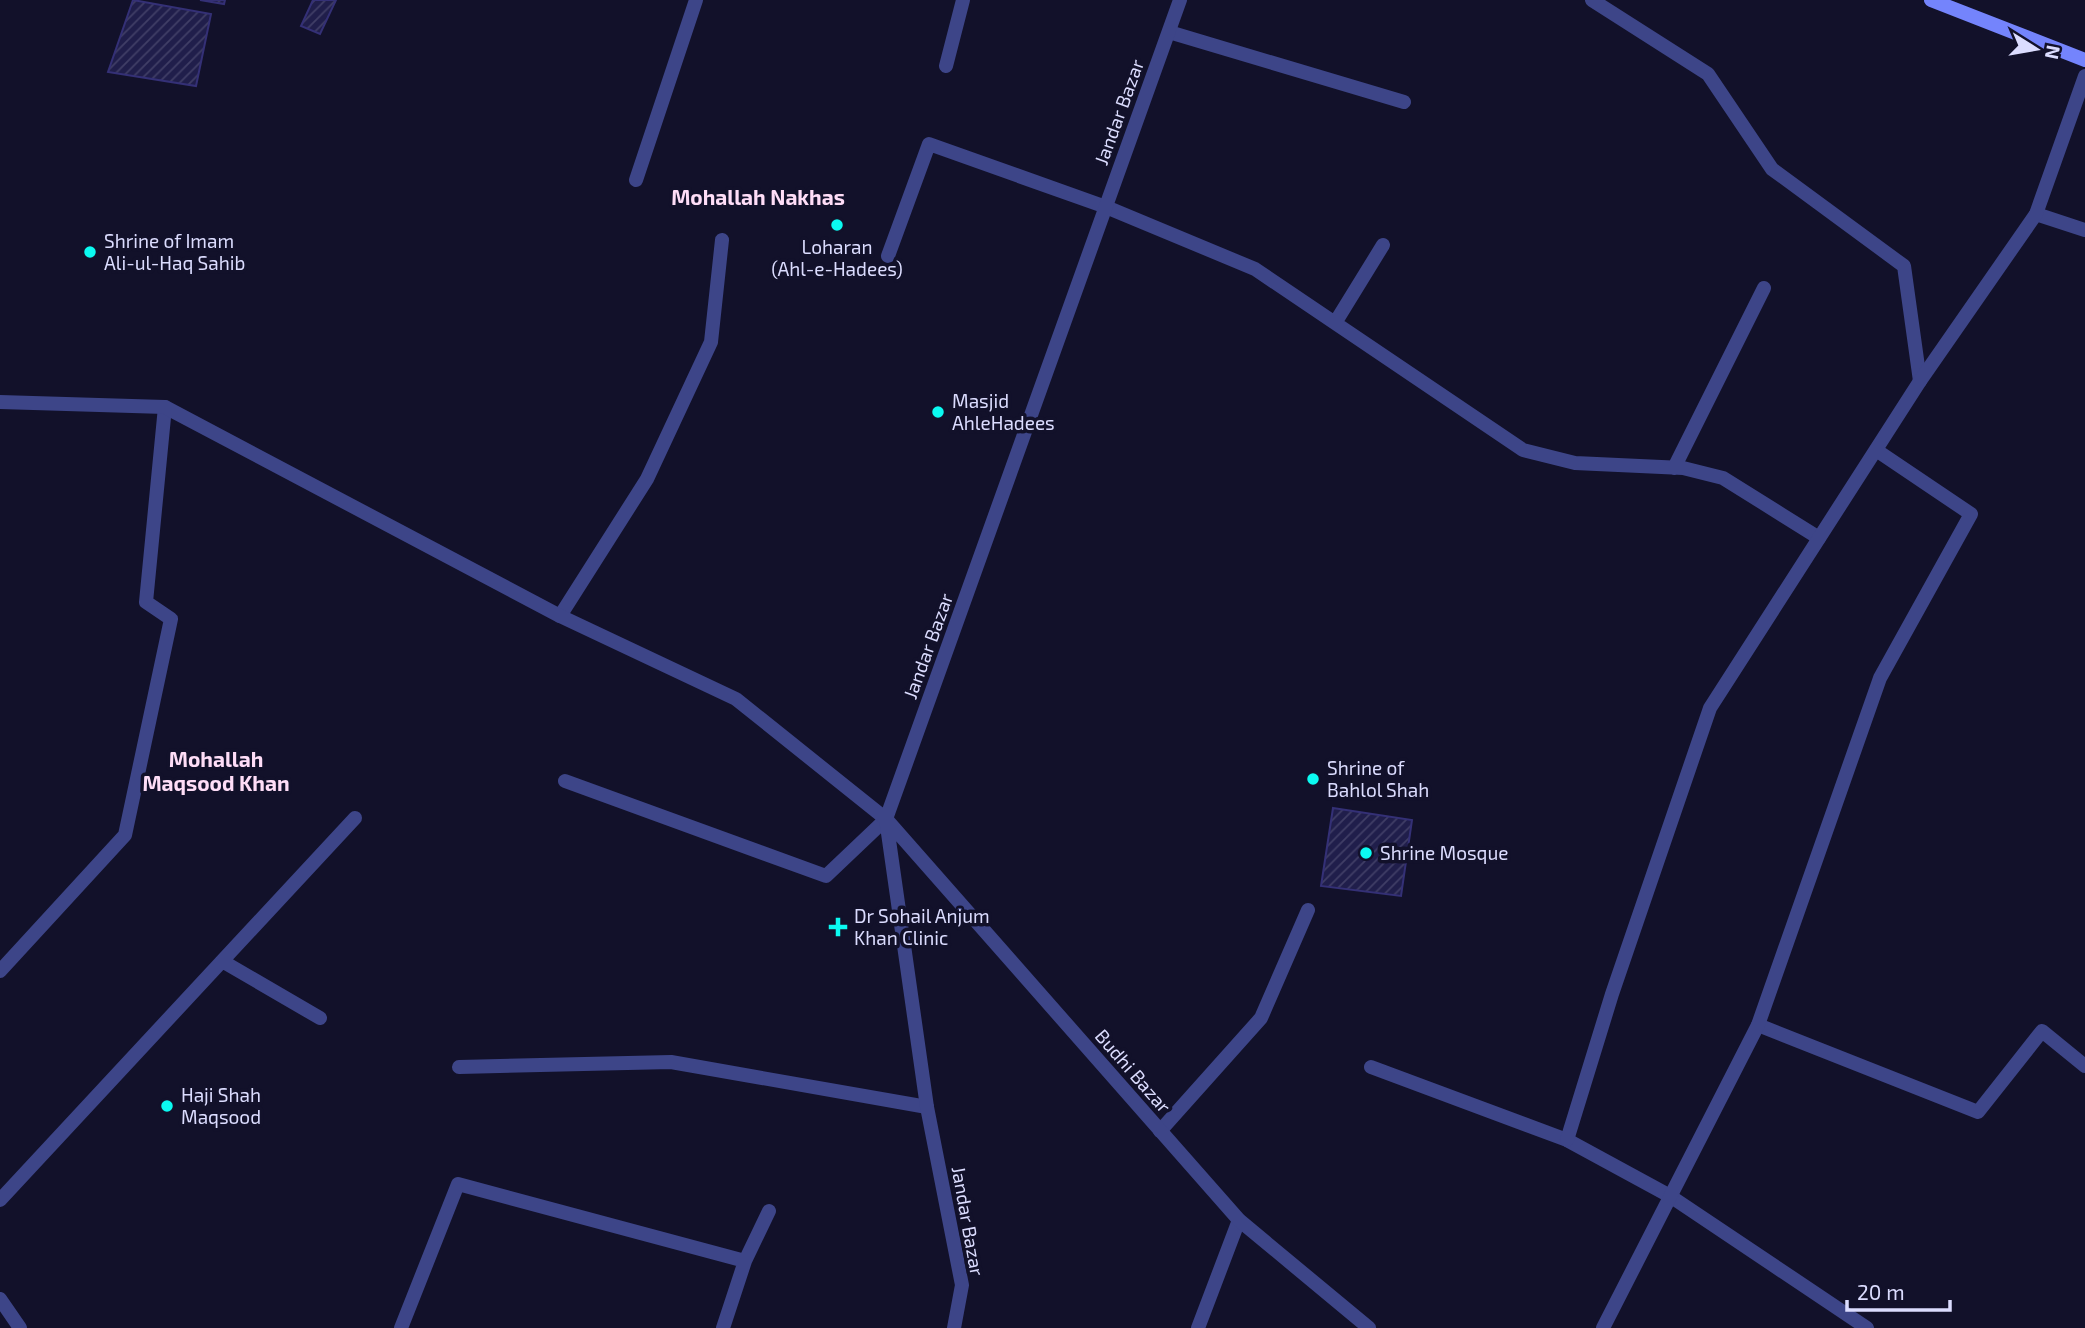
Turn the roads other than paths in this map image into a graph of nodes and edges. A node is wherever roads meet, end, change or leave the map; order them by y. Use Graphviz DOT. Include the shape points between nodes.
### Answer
graph roads {
  1 [pos="696,0"];
  2 [pos="963,0"];
  3 [pos="1180,0"];
  4 [pos="1592,0"];
  5 [pos="1931,0"];
  6 [pos="1169,32"];
  7 [pos="2085,60"];
  8 [pos="946,66"];
  9 [pos="2085,76"];
  10 [pos="1404,102"];
  11 [pos="636,180"];
  12 [pos="1106,207"];
  13 [pos="2036,214"];
  14 [pos="2085,230"];
  15 [pos="722,240"];
  16 [pos="1383,245"];
  17 [pos="888,256"];
  18 [pos="1764,288"];
  19 [pos="1335,323"];
  20 [pos="1920,381"];
  21 [pos="0,402"];
  22 [pos="165,408"];
  23 [pos="1876,450"];
  24 [pos="1674,468"];
  25 [pos="1819,538"];
  26 [pos="560,616"];
  27 [pos="565,781"];
  28 [pos="355,818"];
  29 [pos="886,819"];
  30 [pos="1308,910"];
  31 [pos="222,961"];
  32 [pos="0,971"];
  33 [pos="320,1018"];
  34 [pos="1758,1025"];
  35 [pos="2085,1066"];
  36 [pos="459,1067"];
  37 [pos="1371,1067"];
  38 [pos="927,1107"];
  39 [pos="1160,1131"];
  40 [pos="1567,1140"];
  41 [pos="1670,1196"];
  42 [pos="0,1200"];
  43 [pos="769,1211"];
  44 [pos="1239,1220"];
  45 [pos="745,1261"];
  46 [pos="0,1299"];
  47 [pos="20,1328"];
  48 [pos="401,1328"];
  49 [pos="723,1328"];
  50 [pos="954,1328"];
  51 [pos="1198,1328"];
  52 [pos="1369,1328"];
  53 [pos="1603,1328"];
  54 [pos="1867,1328"];
  1 -- 11 [label="street"];
  2 -- 8 [label="street"];
  3 -- 6 [label="street, Jandar Bazar"];
  4 -- 20 [label="street" via="1708,74 1772,169 1904,266"];
  5 -- 7 [label="main road"];
  6 -- 10 [label="street"];
  6 -- 12 [label="street, Jandar Bazar"];
  9 -- 13 [label="street"];
  12 -- 17 [label="street" via="929,145"];
  12 -- 19 [label="street" via="1255,269"];
  12 -- 29 [label="street, Jandar Bazar"];
  13 -- 14 [label="street"];
  13 -- 20 [label="street"];
  15 -- 26 [label="street" via="711,342 647,479"];
  16 -- 19 [label="street"];
  18 -- 24 [label="street"];
  19 -- 24 [label="street" via="1523,450 1576,463"];
  20 -- 23 [label="street"];
  21 -- 22 [label="street"];
  22 -- 26 [label="street, Budhi Bazar"];
  22 -- 32 [label="street" via="146,602 171,619 125,835"];
  23 -- 25 [label="street"];
  23 -- 34 [label="street" via="1971,514 1880,678"];
  24 -- 25 [label="street" via="1723,478"];
  25 -- 40 [label="street" via="1710,708"];
  26 -- 29 [label="street, Budhi Bazar" via="736,699"];
  27 -- 29 [label="street" via="826,876"];
  28 -- 31 [label="street"];
  29 -- 38 [label="street, Jandar Bazar"];
  29 -- 39 [label="street, Budhi Bazar"];
  30 -- 39 [label="street" via="1261,1018"];
  31 -- 33 [label="street"];
  31 -- 42 [label="street"];
  34 -- 35 [label="street" via="1978,1112 2042,1031"];
  34 -- 41 [label="street"];
  36 -- 38 [label="street" via="671,1062"];
  37 -- 40 [label="street"];
  38 -- 50 [label="street, Jandar Bazar" via="961,1285"];
  39 -- 44 [label="street, Budhi Bazar"];
  40 -- 41 [label="street"];
  41 -- 53 [label="street"];
  41 -- 54 [label="street"];
  43 -- 45 [label="street"];
  44 -- 51 [label="street"];
  44 -- 52 [label="street, Budhi Bazar"];
  45 -- 48 [label="street" via="458,1184"];
  45 -- 49 [label="street"];
  46 -- 47 [label="street"];
}
